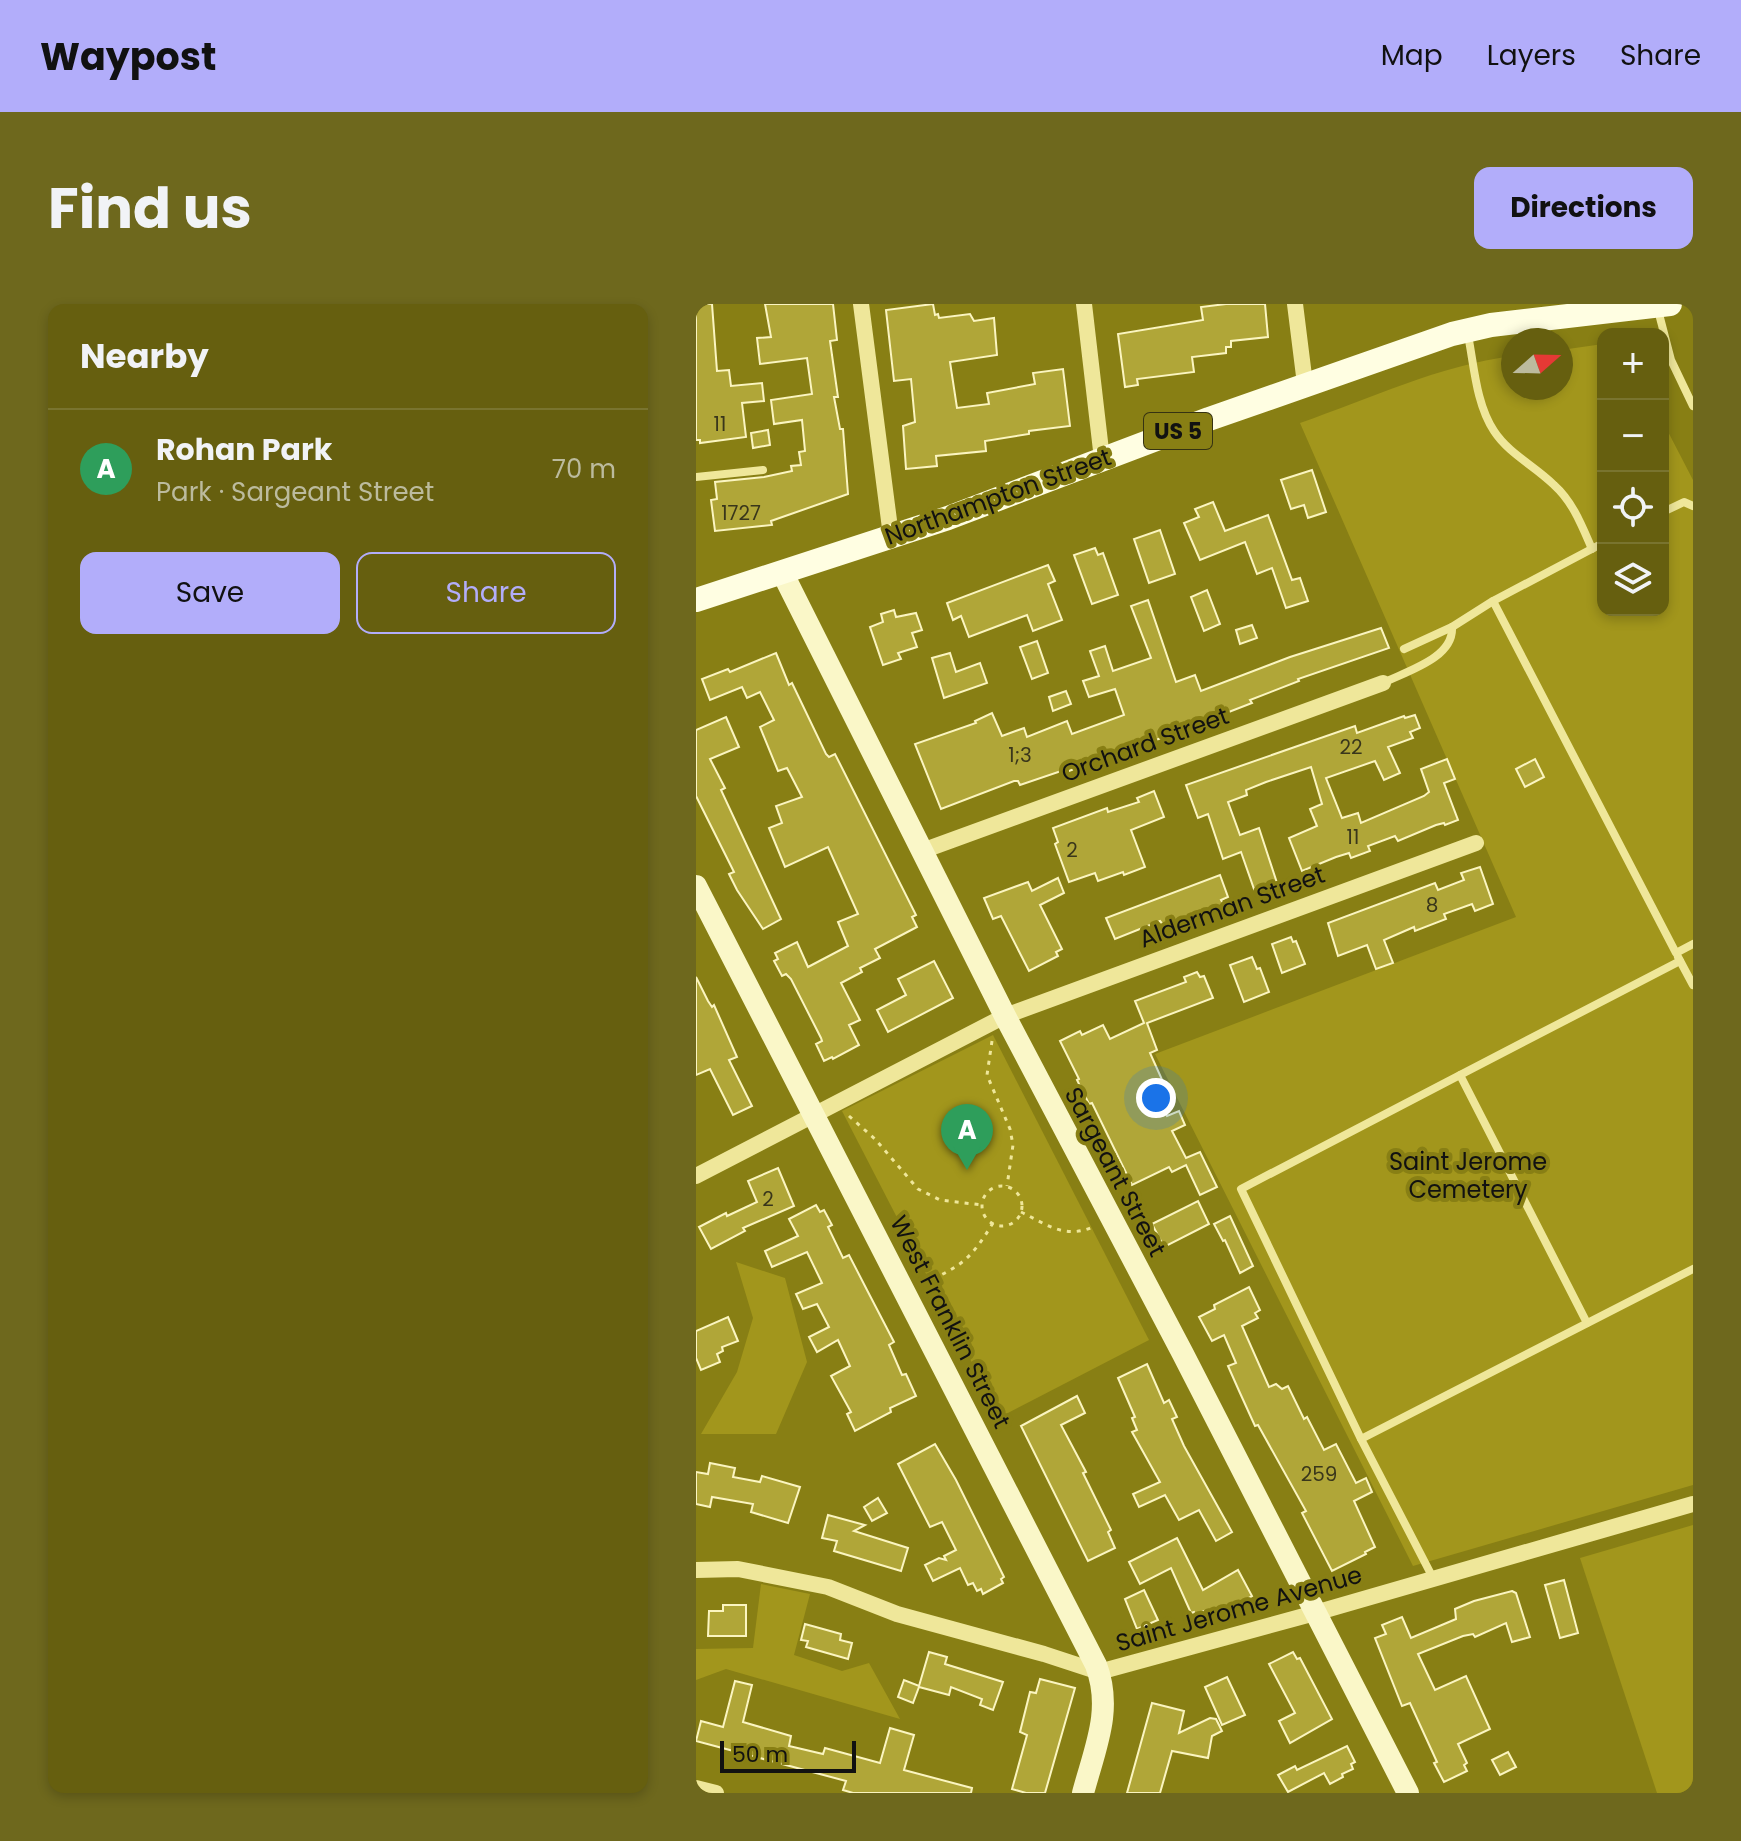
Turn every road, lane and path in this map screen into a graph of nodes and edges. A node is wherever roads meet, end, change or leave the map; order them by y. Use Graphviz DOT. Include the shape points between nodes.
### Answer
graph roads {
  1 [pos="861,304"];
  2 [pos="1084,304"];
  3 [pos="1295,304"];
  4 [pos="1664,305"];
  5 [pos="1515,313"];
  6 [pos="1467,330"];
  7 [pos="1305,384"];
  8 [pos="1693,406"];
  9 [pos="1102,459"];
  10 [pos="763,470"];
  11 [pos="696,477"];
  12 [pos="1693,506"];
  13 [pos="1669,509"];
  14 [pos="891,536"];
  15 [pos="1601,544"];
  16 [pos="1592,549"];
  17 [pos="782,572"];
  18 [pos="696,600"];
  19 [pos="1493,601"];
  20 [pos="1452,627"];
  21 [pos="1404,649"];
  22 [pos="1383,683"];
  23 [pos="1476,843"];
  24 [pos="922,851"];
  25 [pos="696,886"];
  26 [pos="1693,944"];
  27 [pos="1678,957"];
  28 [pos="1693,985"];
  29 [pos="1005,1016"];
  30 [pos="1460,1075"];
  31 [pos="812,1115"];
  32 [pos="696,1176"];
  33 [pos="1007,1186"];
  34 [pos="982,1205"];
  35 [pos="1021,1212"];
  36 [pos="1110,1219"];
  37 [pos="993,1223"];
  38 [pos="1693,1269"];
  39 [pos="942,1274"];
  40 [pos="1587,1323"];
  41 [pos="1361,1439"];
  42 [pos="1693,1504"];
  43 [pos="700,1570"];
  44 [pos="1433,1578"];
  45 [pos="1315,1613"];
  46 [pos="1099,1672"];
  47 [pos="696,1788"];
  48 [pos="716,1793"];
  49 [pos="1083,1793"];
  50 [pos="1408,1793"];
  1 -- 14 [label="street"];
  2 -- 9 [label="street"];
  3 -- 7 [label="street"];
  4 -- 5 [label="main road, Northampton Street / US 5"];
  4 -- 8 [label="lane" via="1671,360"];
  5 -- 6 [label="main road, Northampton Street / US 5"];
  6 -- 7 [label="main road, Northampton Street / US 5"];
  6 -- 16 [label="lane" via="1494,432 1561,492"];
  7 -- 9 [label="main road, Northampton Street / US 5"];
  9 -- 14 [label="main road, Northampton Street / US 5"];
  10 -- 11 [label="lane"];
  12 -- 13 [label="lane" via="1684,502"];
  14 -- 17 [label="main road, Northampton Street / US 5"];
  15 -- 16 [label="lane"];
  16 -- 19 [label="lane"];
  17 -- 18 [label="main road, Northampton Street / US 5"];
  17 -- 24 [label="street, Sargeant Street"];
  19 -- 20 [label="lane"];
  19 -- 27 [label="lane"];
  20 -- 21 [label="lane"];
  20 -- 22 [label="lane" via="1453,635 1440,654"];
  22 -- 24 [label="street, Orchard Street"];
  23 -- 29 [label="street, Alderman Street"];
  24 -- 29 [label="street, Sargeant Street"];
  25 -- 31 [label="street, West Franklin Street"];
  26 -- 27 [label="lane"];
  27 -- 28 [label="lane"];
  27 -- 30 [label="lane"];
  29 -- 31 [label="street, Alderman Street"];
  29 -- 33 [label="path" via="993,1035 987,1071 1012,1137"];
  29 -- 36 [label="street, Sargeant Street"];
  30 -- 40 [label="lane"];
  30 -- 41 [label="lane" via="1241,1189"];
  31 -- 32 [label="street, Alderman Street"];
  31 -- 34 [label="path" via="842,1111 867,1130 924,1193"];
  31 -- 46 [label="street, West Franklin Street"];
  33 -- 34 [label="path" via="992,1188"];
  33 -- 35 [label="path" via="1021,1199"];
  34 -- 37 [label="path"];
  35 -- 36 [label="path" via="1072,1234"];
  35 -- 37 [label="path" via="1009,1224"];
  36 -- 45 [label="street, Sargeant Street"];
  37 -- 39 [label="path" via="970,1257"];
  38 -- 40 [label="lane"];
  40 -- 41 [label="lane"];
  41 -- 44 [label="lane"];
  42 -- 44 [label="street, Saint Jerome Avenue"];
  43 -- 46 [label="street, Saint Jerome Avenue" via="738,1569 828,1587 897,1614"];
  44 -- 45 [label="street, Saint Jerome Avenue"];
  45 -- 46 [label="street, Saint Jerome Avenue"];
  45 -- 50 [label="street, Sargeant Street"];
  46 -- 49 [label="street, West Franklin Street" via="1105,1712"];
  47 -- 48 [label="street"];
}
